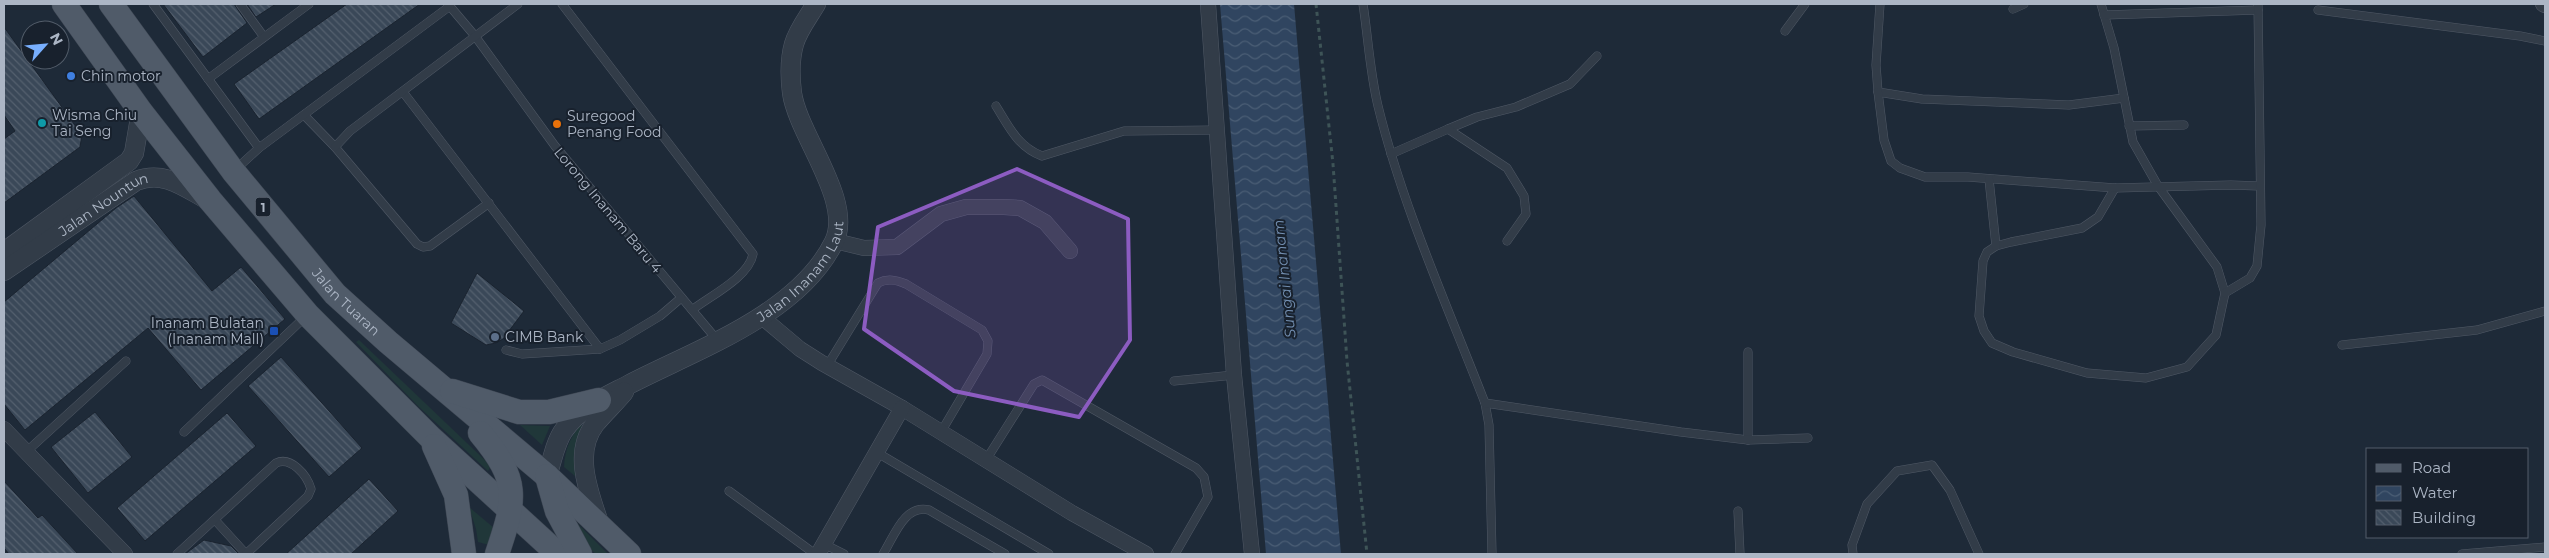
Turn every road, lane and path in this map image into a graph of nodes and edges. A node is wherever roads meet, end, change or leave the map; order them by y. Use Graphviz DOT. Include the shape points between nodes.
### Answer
graph roads {
  1 [pos="64,4"];
  2 [pos="111,4"];
  3 [pos="153,4"];
  4 [pos="240,4"];
  5 [pos="309,4"];
  6 [pos="518,4"];
  7 [pos="562,4"];
  8 [pos="816,4"];
  9 [pos="1208,4"];
  10 [pos="1316,4"];
  11 [pos="1363,4"];
  12 [pos="1805,4"];
  13 [pos="1880,4"];
  14 [pos="2024,4"];
  15 [pos="2101,4"];
  16 [pos="450,5"];
  17 [pos="2258,7"];
  18 [pos="2013,9"];
  19 [pos="2318,10"];
  20 [pos="2104,15"];
  21 [pos="1785,31"];
  22 [pos="475,36"];
  23 [pos="264,37"];
  24 [pos="2545,41"];
  25 [pos="1597,56"];
  26 [pos="208,78"];
  27 [pos="403,92"];
  28 [pos="1878,92"];
  29 [pos="2124,98"];
  30 [pos="996,106"];
  31 [pos="141,112"];
  32 [pos="304,115"];
  33 [pos="2184,125"];
  34 [pos="2130,126"];
  35 [pos="1448,129"];
  36 [pos="1217,130"];
  37 [pos="336,147"];
  38 [pos="259,148"];
  39 [pos="1391,154"];
  40 [pos="233,171"];
  41 [pos="1990,179"];
  42 [pos="2158,186"];
  43 [pos="2259,186"];
  44 [pos="2115,188"];
  45 [pos="210,200"];
  46 [pos="489,203"];
  47 [pos="835,241"];
  48 [pos="1507,241"];
  49 [pos="1996,246"];
  50 [pos="1070,251"];
  51 [pos="4,252"];
  52 [pos="4,271"];
  53 [pos="2225,293"];
  54 [pos="681,298"];
  55 [pos="692,310"];
  56 [pos="2545,310"];
  57 [pos="308,315"];
  58 [pos="762,317"];
  59 [pos="718,341"];
  60 [pos="2342,346"];
  61 [pos="600,349"];
  62 [pos="506,350"];
  63 [pos="1748,352"];
  64 [pos="126,361"];
  65 [pos="827,366"];
  66 [pos="1234,375"];
  67 [pos="1174,380"];
  68 [pos="633,382"];
  69 [pos="441,387"];
  70 [pos="599,400"];
  71 [pos="1485,403"];
  72 [pos="902,408"];
  73 [pos="4,429"];
  74 [pos="184,432"];
  75 [pos="941,432"];
  76 [pos="430,437"];
  77 [pos="1808,438"];
  78 [pos="1748,440"];
  79 [pos="26,452"];
  80 [pos="876,452"];
  81 [pos="986,460"];
  82 [pos="547,476"];
  83 [pos="729,491"];
  84 [pos="1738,511"];
  85 [pos="511,512"];
  86 [pos="215,520"];
  87 [pos="601,528"];
  88 [pos="2545,547"];
  89 [pos="819,551"];
  90 [pos="125,554"];
  91 [pos="177,554"];
  92 [pos="246,554"];
  93 [pos="464,554"];
  94 [pos="497,554"];
  95 [pos="558,554"];
  96 [pos="580,554"];
  97 [pos="629,554"];
  98 [pos="844,554"];
  99 [pos="883,554"];
  100 [pos="1005,554"];
  101 [pos="1049,554"];
  102 [pos="1146,554"];
  103 [pos="1175,554"];
  104 [pos="1252,554"];
  105 [pos="1368,554"];
  106 [pos="1492,554"];
  107 [pos="1740,554"];
  108 [pos="1853,554"];
  109 [pos="1979,554"];
  110 [pos="2462,554"];
  1 -- 31 [label="main road"];
  2 -- 40 [label="main road, Jalan Tuaran / 1"];
  3 -- 26 [label="lane"];
  4 -- 23 [label="lane"];
  5 -- 23 [label="lane"];
  6 -- 22 [label="lane"];
  7 -- 55 [label="lane" via="753,254 752,262 744,272"];
  8 -- 47 [label="street, Jalan Inanam Laut" via="794,43 790,68 792,94 831,187 838,211"];
  9 -- 36 [label="street"];
  10 -- 105 [label="path" via="1333,164 1347,361"];
  11 -- 39 [label="lane" via="1377,103"];
  12 -- 21 [label="lane"];
  13 -- 28 [label="lane" via="1876,65"];
  14 -- 18 [label="lane"];
  15 -- 20 [label="lane"];
  16 -- 22 [label="lane, Lorong Inanam Baru 4"];
  16 -- 32 [label="lane"];
  17 -- 20 [label="lane"];
  17 -- 43 [label="lane"];
  19 -- 24 [label="lane"];
  20 -- 29 [label="lane"];
  22 -- 27 [label="lane"];
  22 -- 54 [label="lane, Lorong Inanam Baru 4" via="555,146"];
  23 -- 26 [label="lane"];
  25 -- 35 [label="lane" via="1570,84 1516,107"];
  26 -- 38 [label="lane"];
  27 -- 37 [label="lane" via="350,131"];
  27 -- 46 [label="lane"];
  28 -- 29 [label="lane" via="1922,99 2069,105"];
  28 -- 41 [label="lane" via="1884,140 1892,161 1900,168 1925,177"];
  29 -- 34 [label="lane"];
  30 -- 36 [label="lane" via="1019,143 1042,156 1124,130"];
  31 -- 45 [label="main road"];
  31 -- 51 [label="street, Jalan Nountun" via="134,152 129,161"];
  32 -- 37 [label="lane"];
  32 -- 38 [label="lane"];
  33 -- 34 [label="lane"];
  34 -- 42 [label="lane" via="2133,142"];
  35 -- 39 [label="lane"];
  35 -- 48 [label="lane" via="1507,168 1524,196 1526,214"];
  36 -- 66 [label="street"];
  37 -- 46 [label="lane" via="417,244 423,247 430,246"];
  38 -- 40 [label="lane"];
  39 -- 71 [label="lane" via="1426,257"];
  40 -- 69 [label="main road, Jalan Tuaran / 1" via="335,294"];
  41 -- 44 [label="lane"];
  41 -- 49 [label="lane"];
  42 -- 43 [label="lane"];
  42 -- 44 [label="lane"];
  42 -- 53 [label="lane" via="2217,267"];
  43 -- 53 [label="lane" via="2261,225 2257,266 2250,278"];
  44 -- 49 [label="lane" via="2098,217 2082,228"];
  45 -- 52 [label="street, Jalan Nountun" via="160,176 146,177"];
  45 -- 57 [label="main road"];
  46 -- 61 [label="lane"];
  47 -- 50 [label="street" via="864,248 897,247 942,214 966,207 1004,207 1020,208 1045,222"];
  47 -- 58 [label="street, Jalan Inanam Laut" via="810,275"];
  49 -- 53 [label="lane" via="1987,252 1983,261 1978,316 1992,343 2087,373 2146,378 2187,367 2216,335"];
  54 -- 55 [label="lane, Lorong Inanam Baru 4"];
  54 -- 61 [label="lane" via="660,316"];
  55 -- 59 [label="lane, Lorong Inanam Baru 4"];
  56 -- 60 [label="lane" via="2477,330"];
  57 -- 74 [label="lane"];
  57 -- 76 [label="main road"];
  58 -- 59 [label="street, Jalan Inanam Laut"];
  58 -- 65 [label="street" via="800,349"];
  59 -- 68 [label="street, Jalan Inanam Laut"];
  61 -- 62 [label="lane" via="522,354"];
  63 -- 78 [label="lane"];
  64 -- 79 [label="lane"];
  65 -- 72 [label="street"];
  65 -- 75 [label="lane" via="878,283 884,280 906,284 982,330 988,341 987,354"];
  66 -- 67 [label="lane"];
  66 -- 104 [label="street"];
  68 -- 70 [label="street, Jalan Inanam Laut"];
  68 -- 87 [label="street, Jalan Inanam Laut" via="594,425 584,451 585,479"];
  69 -- 70 [label="main road" via="519,412 549,412"];
  69 -- 82 [label="main road, Jalan Tuaran / 1"];
  69 -- 85 [label="main road" via="504,465 511,489"];
  70 -- 82 [label="street, Jalan Inanam Laut" via="575,417 563,432"];
  71 -- 78 [label="lane"];
  71 -- 106 [label="lane" via="1489,425"];
  72 -- 75 [label="street"];
  72 -- 80 [label="street"];
  73 -- 79 [label="street"];
  75 -- 81 [label="street"];
  76 -- 85 [label="main road"];
  76 -- 93 [label="main road" via="456,495"];
  77 -- 78 [label="lane"];
  79 -- 90 [label="street"];
  80 -- 89 [label="street"];
  80 -- 101 [label="lane"];
  81 -- 102 [label="street"];
  81 -- 103 [label="lane" via="1034,384 1042,380 1196,468 1204,477 1208,497"];
  82 -- 87 [label="main road, Jalan Tuaran / 1"];
  82 -- 96 [label="main road" via="557,511"];
  83 -- 89 [label="lane"];
  84 -- 107 [label="lane"];
  85 -- 94 [label="main road"];
  85 -- 95 [label="main road"];
  86 -- 91 [label="lane"];
  86 -- 92 [label="lane"];
  86 -- 92 [label="lane" via="276,463 290,461 309,482 308,496"];
  87 -- 97 [label="main road, Jalan Tuaran / 1"];
  88 -- 110 [label="lane"];
  89 -- 98 [label="lane"];
  99 -- 100 [label="lane" via="905,518 916,509 929,510"];
  108 -- 109 [label="lane" via="1852,545 1867,504 1897,471 1932,465 1950,490"];
}
